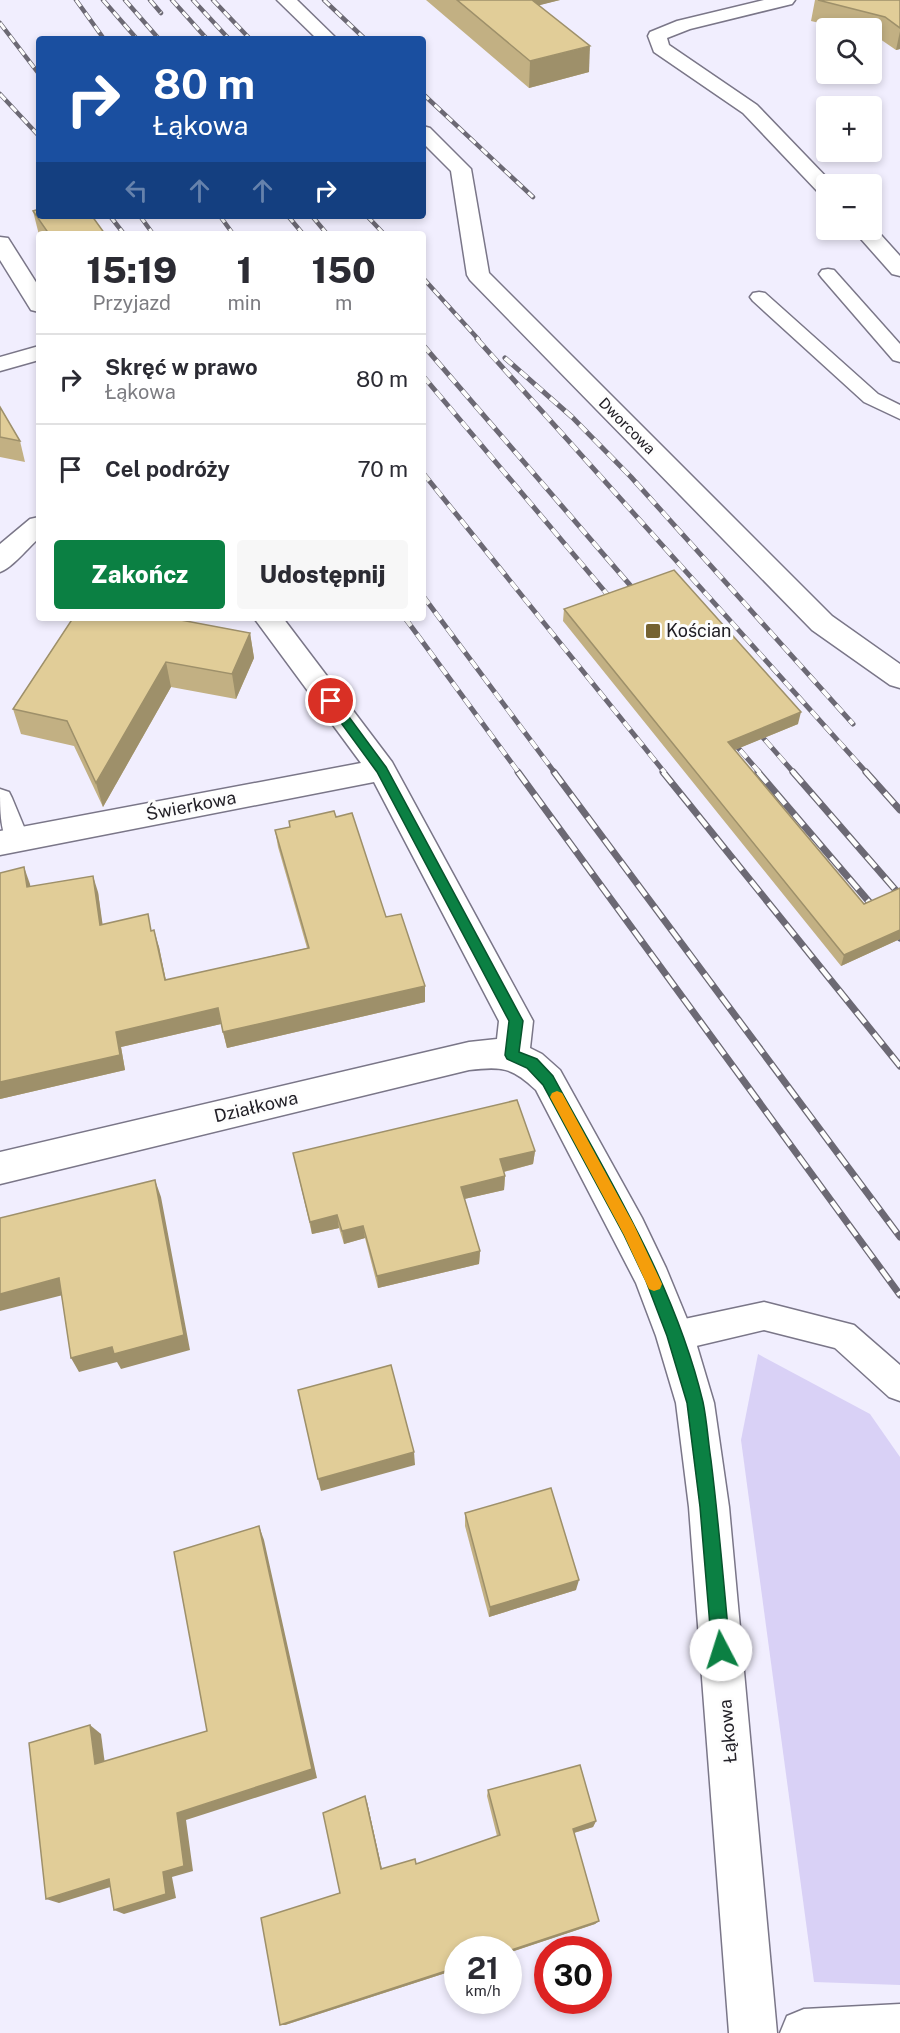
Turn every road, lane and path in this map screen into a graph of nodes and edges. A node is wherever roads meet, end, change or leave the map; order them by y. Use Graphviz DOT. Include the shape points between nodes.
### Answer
graph roads {
  1 [pos="286,0"];
  2 [pos="786,0"];
  3 [pos="325,36"];
  4 [pos="426,135"];
  5 [pos="816,178"];
  6 [pos="873,240"];
  7 [pos="0,243"];
  8 [pos="900,269"];
  9 [pos="828,274"];
  10 [pos="759,297"];
  11 [pos="36,299"];
  12 [pos="36,354"];
  13 [pos="900,356"];
  14 [pos="0,364"];
  15 [pos="900,413"];
  16 [pos="36,527"];
  17 [pos="0,563"];
  18 [pos="270,621"];
  19 [pos="900,678"];
  20 [pos="382,770"];
  21 [pos="0,798"];
  22 [pos="9,841"];
  23 [pos="512,1055"];
  24 [pos="0,1167"];
  25 [pos="675,1336"];
  26 [pos="900,1386"];
  27 [pos="900,2028"];
  28 [pos="753,2033"];
  29 [pos="804,2033"];
  1 -- 3 [label="street"];
  2 -- 5 [label="street" via="684,25 657,36 661,48 750,109"];
  4 -- 19 [label="street, Dworcowa" via="461,169 478,275 822,623"];
  6 -- 8 [label="street"];
  7 -- 11 [label="street"];
  9 -- 13 [label="lane"];
  10 -- 15 [label="lane" via="871,398"];
  12 -- 14 [label="street"];
  16 -- 17 [label="street"];
  18 -- 20 [label="street"];
  20 -- 22 [label="street, Świerkowa"];
  20 -- 23 [label="street" via="516,1021"];
  21 -- 22 [label="lane"];
  23 -- 24 [label="street, Działkowa" via="492,1052 469,1056"];
  23 -- 25 [label="street, Łąkowa" via="532,1064 548,1080 629,1230"];
  25 -- 26 [label="lane" via="764,1316 843,1335"];
  25 -- 28 [label="street, Łąkowa" via="695,1403 709,1507"];
  27 -- 29 [label="street"];
}
